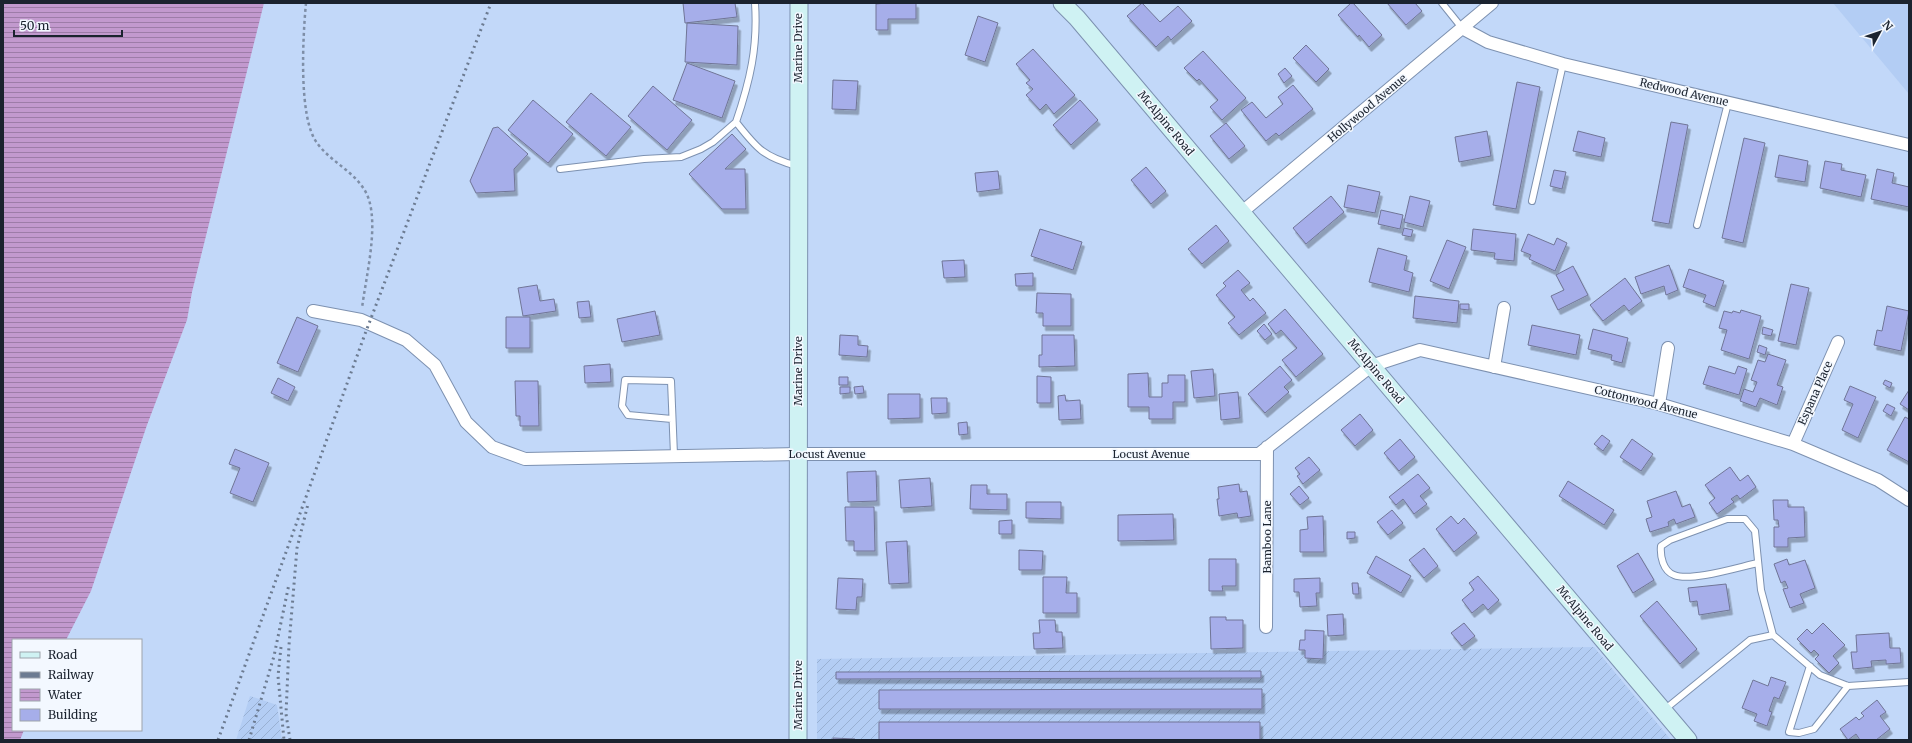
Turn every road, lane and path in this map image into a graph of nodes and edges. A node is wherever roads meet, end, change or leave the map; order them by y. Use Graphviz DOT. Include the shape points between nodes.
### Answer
graph roads {
  1 [pos="306,3"];
  2 [pos="755,3"];
  3 [pos="798,3"];
  4 [pos="1062,3"];
  5 [pos="1442,3"];
  6 [pos="1492,3"];
  7 [pos="1462,28"];
  8 [pos="1563,64"];
  9 [pos="1728,103"];
  10 [pos="736,122"];
  11 [pos="1909,145"];
  12 [pos="798,167"];
  13 [pos="560,169"];
  14 [pos="1532,201"];
  15 [pos="1242,212"];
  16 [pos="1698,225"];
  17 [pos="1504,308"];
  18 [pos="313,311"];
  19 [pos="361,320"];
  20 [pos="1838,342"];
  21 [pos="1668,348"];
  22 [pos="1371,366"];
  23 [pos="1494,366"];
  24 [pos="1659,404"];
  25 [pos="672,419"];
  26 [pos="1792,444"];
  27 [pos="1267,447"];
  28 [pos="798,454"];
  29 [pos="674,455"];
  30 [pos="1909,500"];
  31 [pos="1758,562"];
  32 [pos="1266,627"];
  33 [pos="1773,635"];
  34 [pos="1810,666"];
  35 [pos="1909,682"];
  36 [pos="1848,686"];
  37 [pos="1663,711"];
  38 [pos="798,740"];
  39 [pos="1688,740"];
  1 -- 19 [label="path" via="302,41 306,119 316,143 362,184 374,220"];
  2 -- 10 [label="lane" via="754,54 750,81"];
  3 -- 12 [label="street, Marine Drive"];
  4 -- 15 [label="street, McAlpine Road"];
  5 -- 7 [label="lane"];
  6 -- 7 [label="street, Hollywood Avenue"];
  7 -- 8 [label="street, Redwood Avenue" via="1488,42"];
  7 -- 15 [label="street, Hollywood Avenue"];
  8 -- 9 [label="street, Redwood Avenue"];
  8 -- 14 [label="lane"];
  9 -- 11 [label="street, Redwood Avenue"];
  9 -- 16 [label="lane"];
  10 -- 12 [label="lane" via="749,139 770,158"];
  10 -- 13 [label="lane" via="713,142 682,157"];
  12 -- 28 [label="street, Marine Drive"];
  15 -- 22 [label="street, McAlpine Road"];
  17 -- 23 [label="street"];
  18 -- 19 [label="street, Locust Avenue"];
  19 -- 29 [label="street, Locust Avenue" via="406,340 434,366 466,422 492,447 525,459"];
  20 -- 26 [label="street, Espana Place"];
  21 -- 24 [label="street"];
  22 -- 23 [label="street, Cottonwood Avenue" via="1420,350"];
  22 -- 27 [label="street, Locust Avenue"];
  22 -- 37 [label="street, McAlpine Road"];
  23 -- 24 [label="street, Cottonwood Avenue"];
  24 -- 26 [label="street, Cottonwood Avenue"];
  25 -- 25 [label="lane" via="671,381 625,380 622,406 628,415"];
  25 -- 29 [label="lane"];
  26 -- 30 [label="street, Cottonwood Avenue" via="1878,480"];
  27 -- 28 [label="street, Locust Avenue" via="1259,454"];
  27 -- 32 [label="street, Bamboo Lane"];
  28 -- 29 [label="street, Locust Avenue"];
  28 -- 38 [label="street, Marine Drive"];
  31 -- 31 [label="lane" via="1754,531 1745,519 1727,519 1670,540 1661,546 1660,556 1665,568 1672,575 1683,578"];
  31 -- 33 [label="lane"];
  33 -- 34 [label="lane"];
  33 -- 37 [label="lane" via="1750,640"];
  34 -- 36 [label="lane" via="1820,675"];
  34 -- 36 [label="lane" via="1789,732 1799,733 1814,729"];
  35 -- 36 [label="lane"];
  37 -- 39 [label="street, McAlpine Road"];
}
